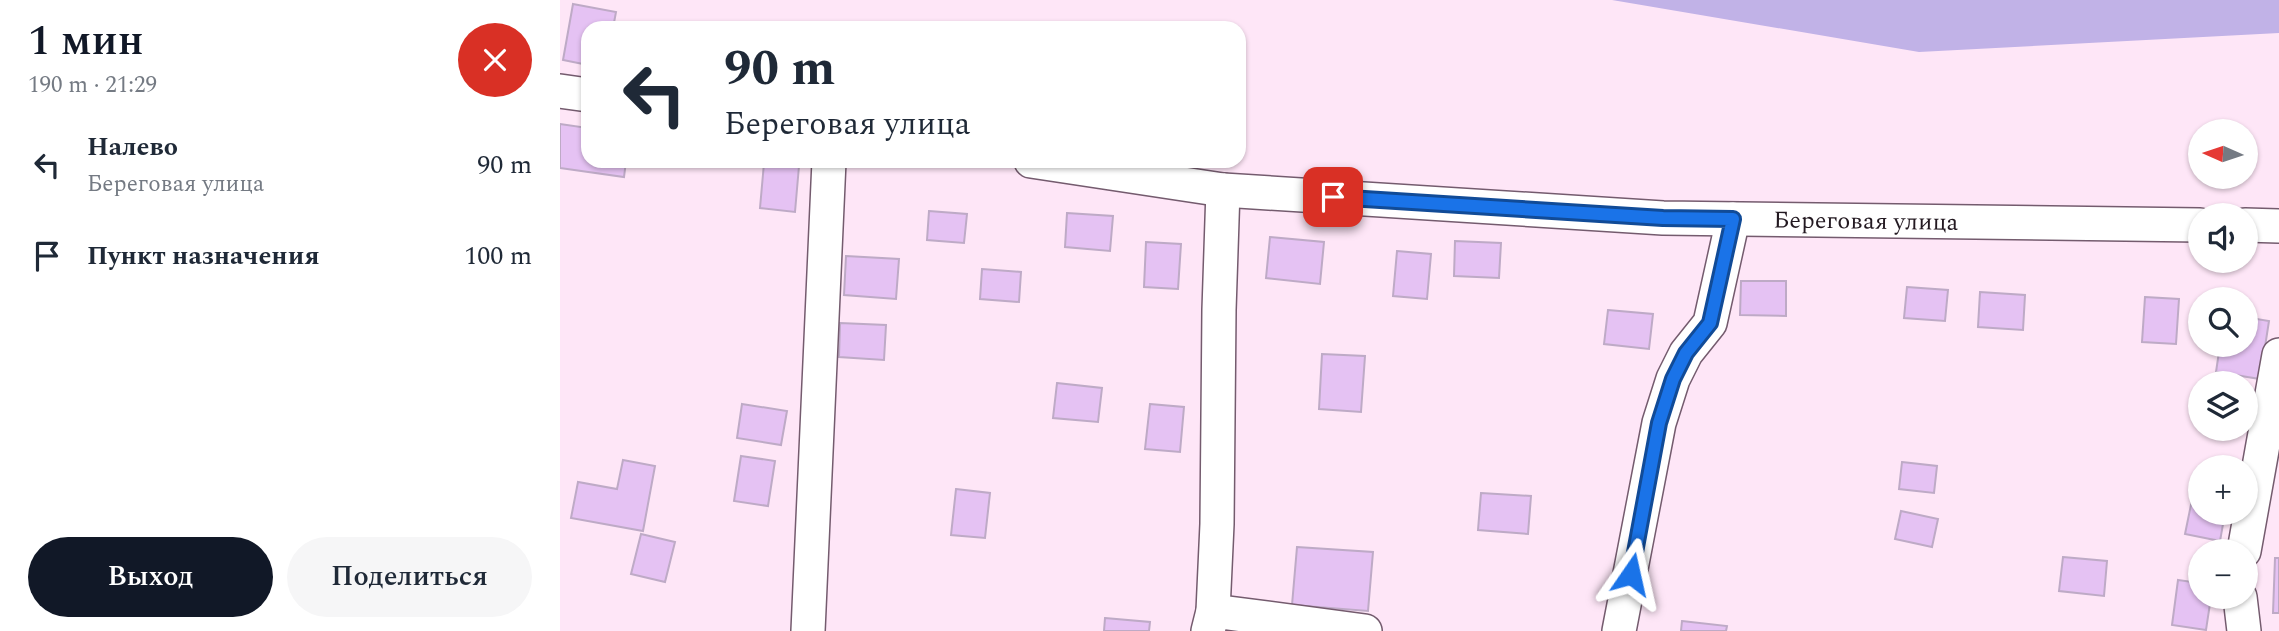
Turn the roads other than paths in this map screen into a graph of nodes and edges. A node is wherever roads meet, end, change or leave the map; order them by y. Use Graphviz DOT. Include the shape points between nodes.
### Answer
graph roads {
  1 [pos="560,91"];
  2 [pos="581,94"];
  3 [pos="829,168"];
  4 [pos="1077,168"];
  5 [pos="1223,190"];
  6 [pos="1733,219"];
  7 [pos="2188,225"];
  8 [pos="2258,225"];
  9 [pos="2279,226"];
  10 [pos="2279,355"];
  11 [pos="2246,539"];
  12 [pos="2241,609"];
  13 [pos="1211,621"];
  14 [pos="808,631"];
  15 [pos="1364,631"];
  16 [pos="1619,631"];
  17 [pos="2244,631"];
  1 -- 2 [label="street"];
  3 -- 14 [label="street"];
  4 -- 5 [label="street, Береговая улица"];
  5 -- 6 [label="street, Береговая улица"];
  5 -- 13 [label="street"];
  6 -- 7 [label="street, Береговая улица"];
  6 -- 16 [label="street" via="1710,323 1686,353 1659,423"];
  8 -- 9 [label="street"];
  10 -- 11 [label="street"];
  12 -- 17 [label="street"];
  13 -- 15 [label="street"];
}
